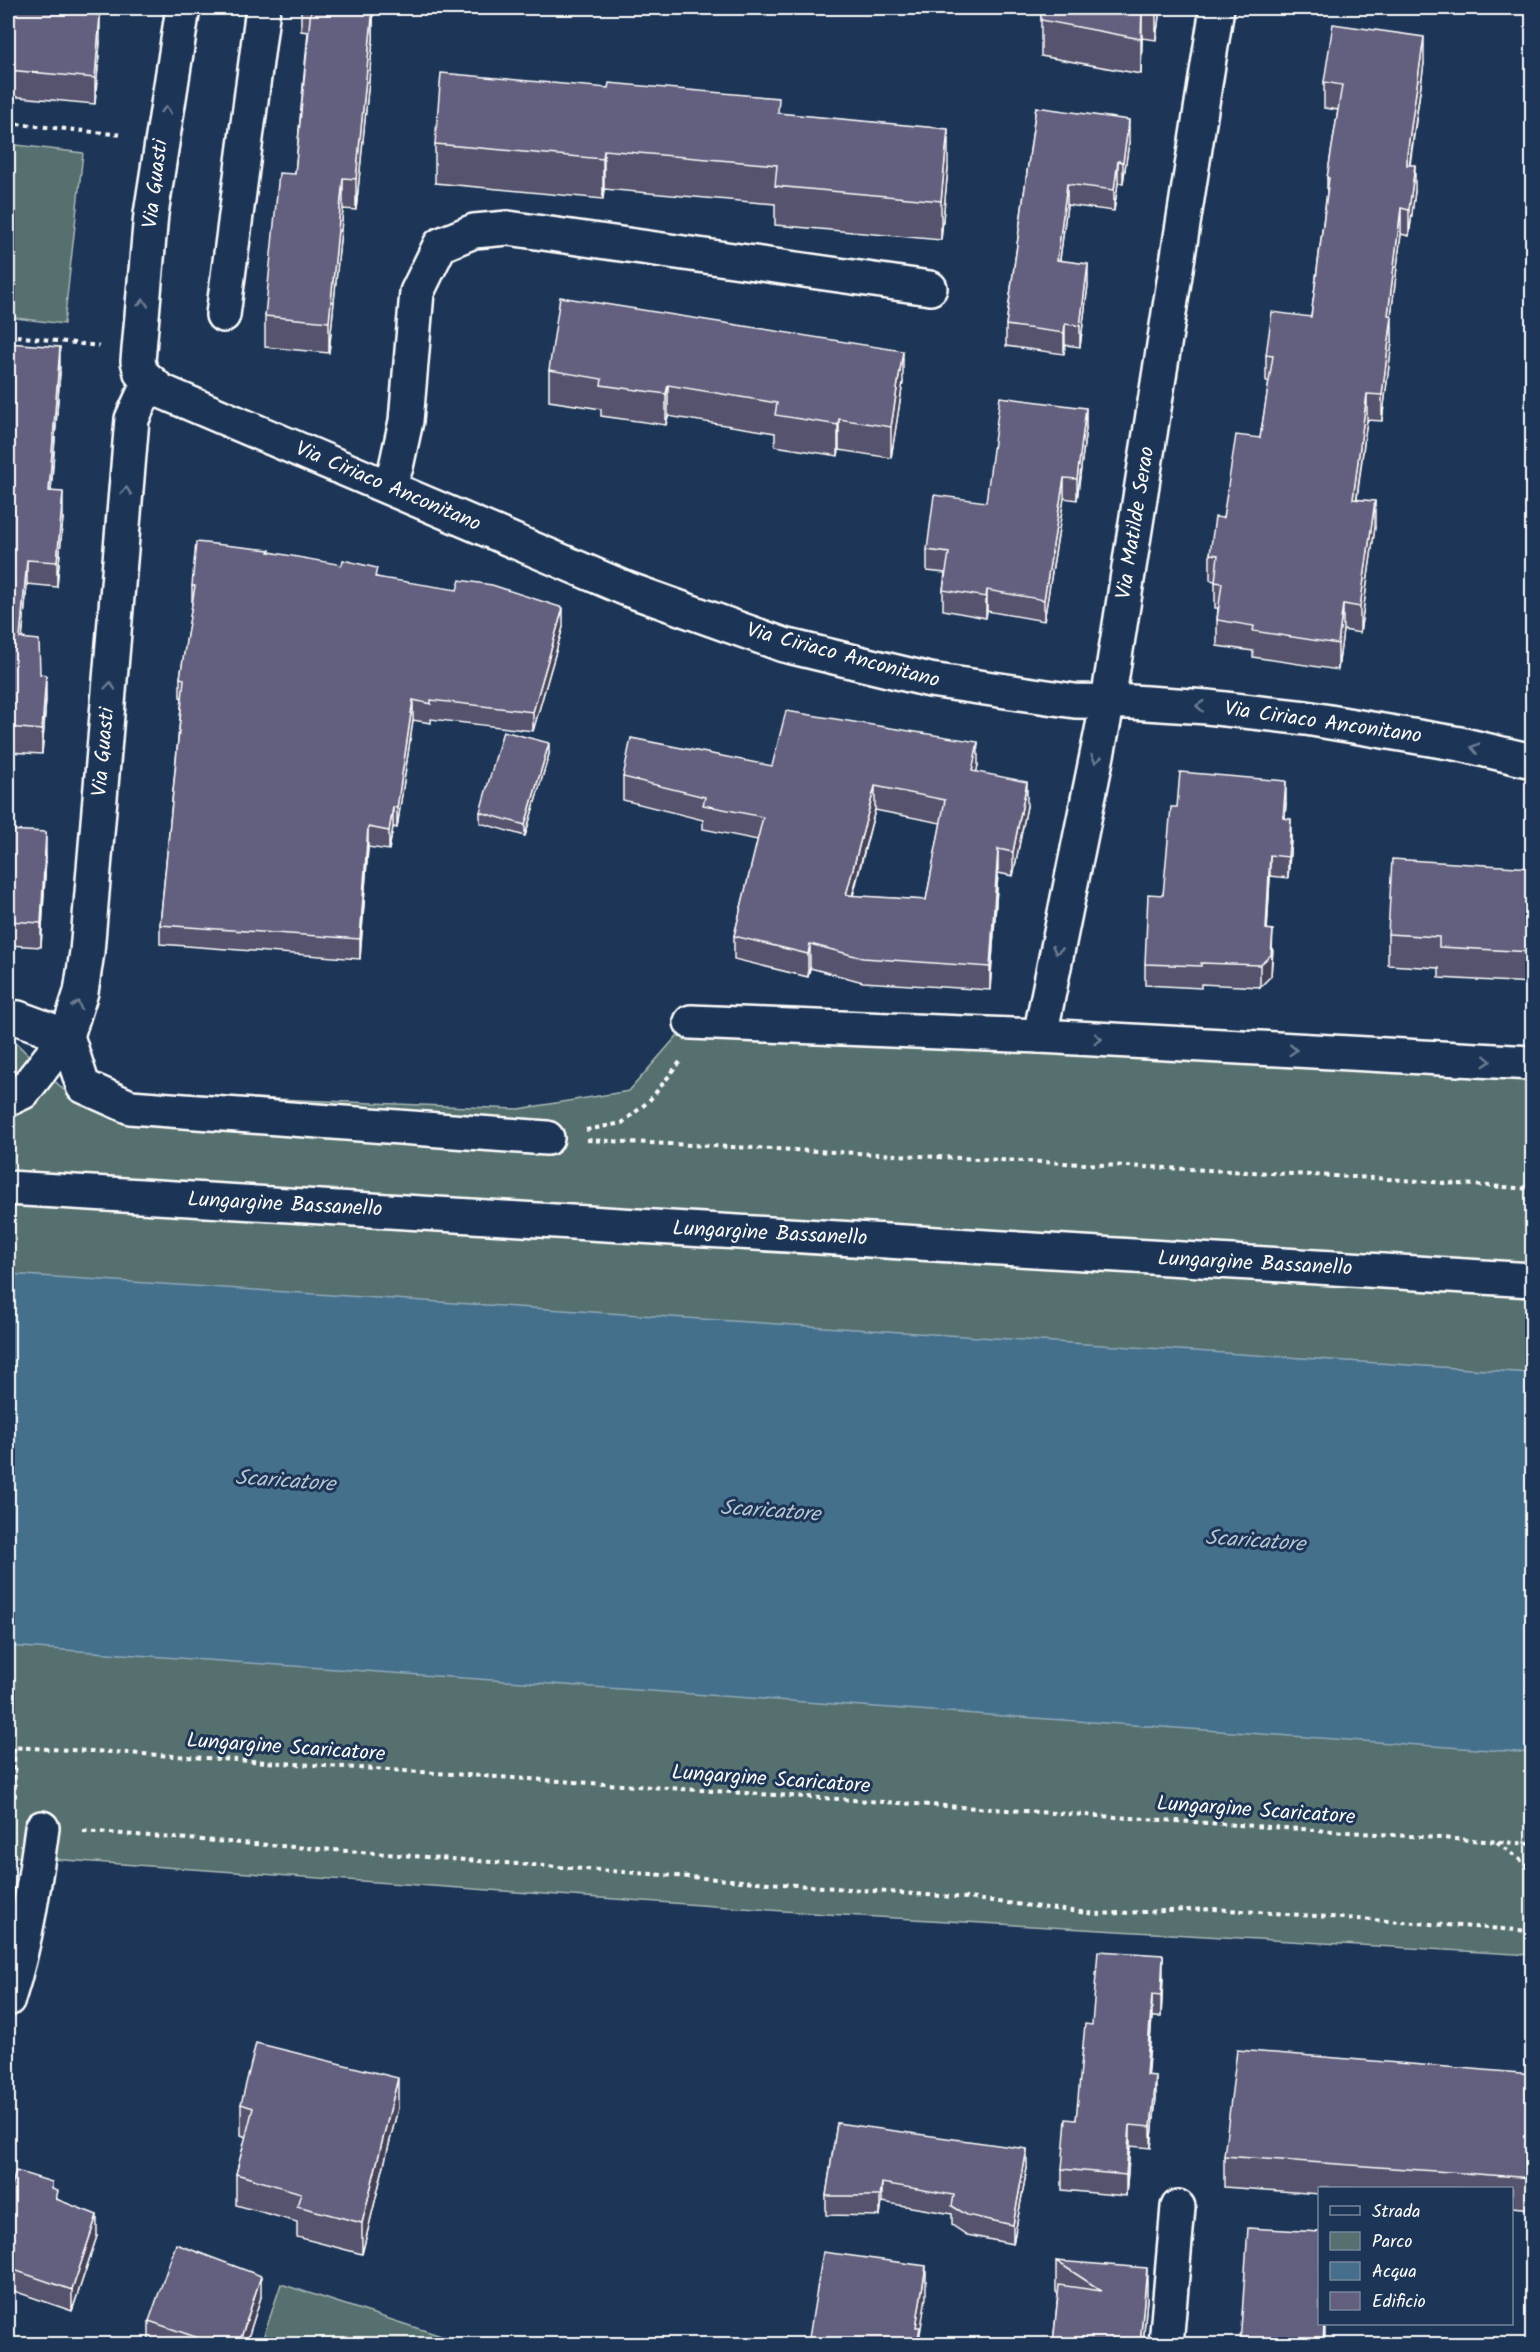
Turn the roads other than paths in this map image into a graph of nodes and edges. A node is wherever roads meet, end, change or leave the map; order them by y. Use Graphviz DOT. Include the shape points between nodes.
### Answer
graph roads {
  1 [pos="183,8"];
  2 [pos="263,8"];
  3 [pos="1217,8"];
  4 [pos="930,288"];
  5 [pos="223,315"];
  6 [pos="133,364"];
  7 [pos="388,486"];
  8 [pos="1108,702"];
  9 [pos="1533,761"];
  10 [pos="8,1017"];
  11 [pos="691,1022"];
  12 [pos="1040,1035"];
  13 [pos="67,1036"];
  14 [pos="1533,1063"];
  15 [pos="8,1099"];
  16 [pos="547,1138"];
  17 [pos="8,1188"];
  18 [pos="1533,1280"];
  19 [pos="42,1828"];
  20 [pos="8,1999"];
  21 [pos="1178,2207"];
  22 [pos="1166,2344"];
  6 -- 1 [label="street, Via Guasti, one-way" via="151,214"];
  2 -- 5 [label="street"];
  3 -- 8 [label="street, Via Matilde Serao"];
  4 -- 7 [label="street" via="508,228 474,231 440,245 417,292 406,421"];
  6 -- 7 [label="street, Via Ciriaco Anconitano" via="161,391"];
  13 -- 6 [label="street, Via Guasti, one-way" via="81,992 87,952 132,419 143,395"];
  7 -- 8 [label="street, Via Ciriaco Anconitano" via="627,589 784,645 930,680 1075,701"];
  9 -- 8 [label="street, Via Ciriaco Anconitano, one-way" via="1460,744 1306,718 1208,707"];
  8 -- 12 [label="street, Via Matilde Serao, one-way"];
  10 -- 13 [label="street"];
  11 -- 12 [label="street"];
  12 -- 14 [label="street, one-way"];
  13 -- 15 [label="street, Via Guasti" via="23,1092"];
  13 -- 16 [label="street" via="83,1086 130,1107"];
  17 -- 18 [label="street, Lungargine Bassanello"];
  19 -- 20 [label="street" via="32,1903"];
  21 -- 22 [label="street"];
}
